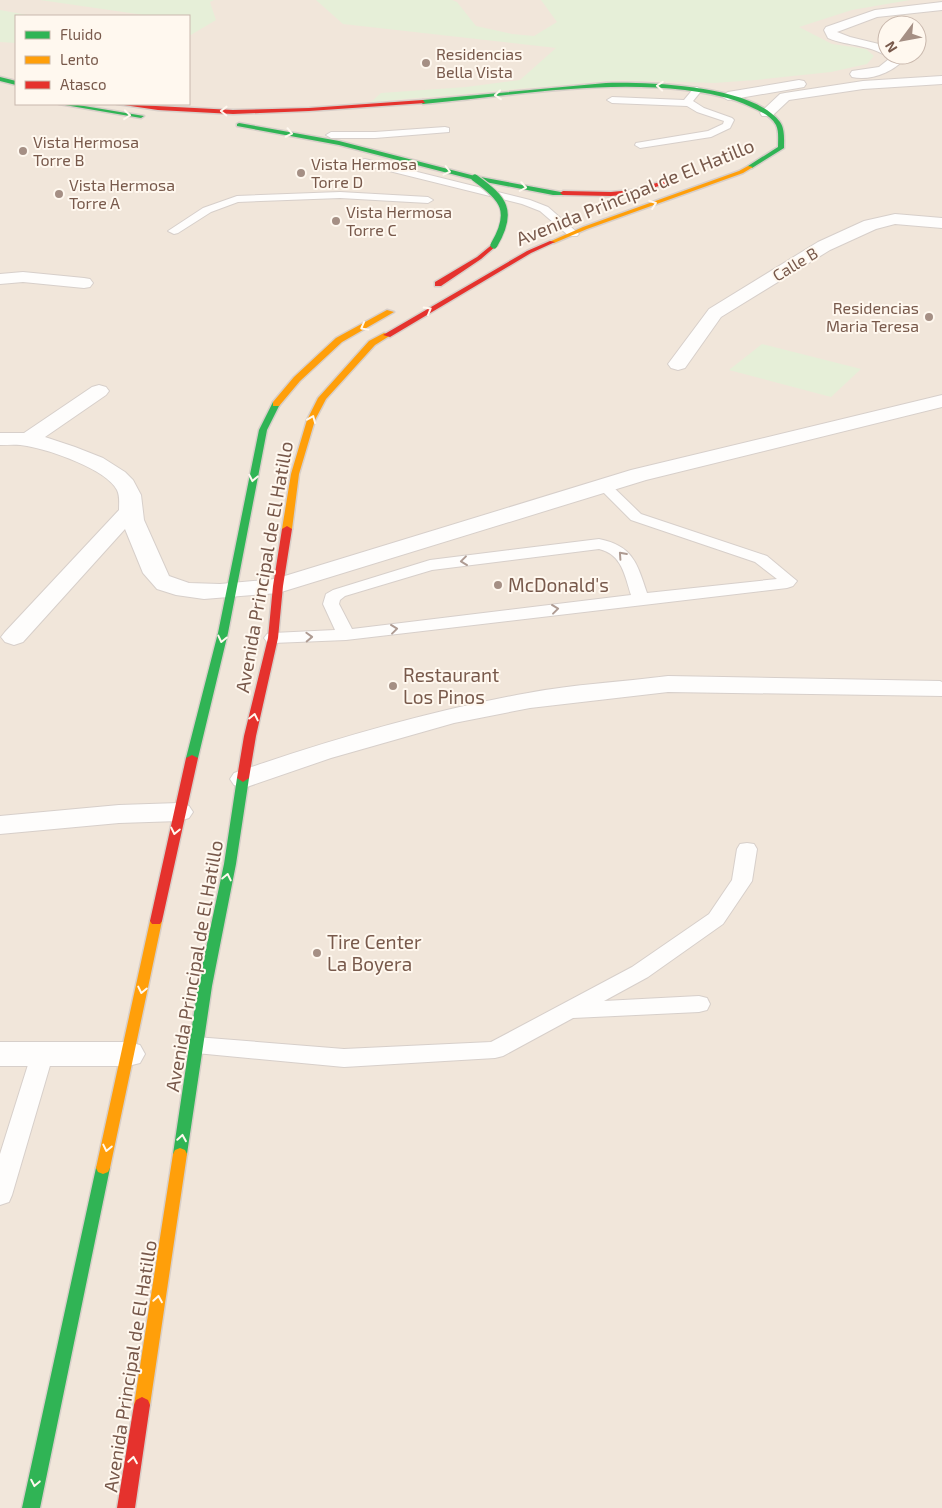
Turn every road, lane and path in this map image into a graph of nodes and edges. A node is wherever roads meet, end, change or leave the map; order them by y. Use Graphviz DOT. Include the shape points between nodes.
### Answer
graph roads {
  1 [pos="942,6"];
  2 [pos="877,47"];
  3 [pos="889,65"];
  4 [pos="0,79"];
  5 [pos="942,80"];
  6 [pos="15,83"];
  7 [pos="697,90"];
  8 [pos="0,91"];
  9 [pos="762,91"];
  10 [pos="15,94"];
  11 [pos="728,96"];
  12 [pos="785,97"];
  13 [pos="612,100"];
  14 [pos="688,103"];
  15 [pos="68,105"];
  16 [pos="130,105"];
  17 [pos="360,107"];
  18 [pos="767,113"];
  19 [pos="444,130"];
  20 [pos="331,135"];
  21 [pos="339,144"];
  22 [pos="640,144"];
  23 [pos="781,148"];
  24 [pos="737,161"];
  25 [pos="365,162"];
  26 [pos="475,178"];
  27 [pos="681,178"];
  28 [pos="428,200"];
  29 [pos="942,223"];
  30 [pos="174,231"];
  31 [pos="573,234"];
  32 [pos="0,279"];
  33 [pos="84,284"];
  34 [pos="427,290"];
  35 [pos="401,306"];
  36 [pos="678,364"];
  37 [pos="99,392"];
  38 [pos="942,401"];
  39 [pos="0,439"];
  40 [pos="28,439"];
  41 [pos="602,485"];
  42 [pos="130,512"];
  43 [pos="278,586"];
  44 [pos="232,591"];
  45 [pos="640,599"];
  46 [pos="346,635"];
  47 [pos="14,637"];
  48 [pos="272,638"];
  49 [pos="940,689"];
  50 [pos="244,779"];
  51 [pos="179,812"];
  52 [pos="0,824"];
  53 [pos="747,849"];
  54 [pos="699,1004"];
  55 [pos="570,1011"];
  56 [pos="196,1045"];
  57 [pos="44,1052"];
  58 [pos="0,1054"];
  59 [pos="128,1054"];
  60 [pos="0,1195"];
  61 [pos="30,1508"];
  62 [pos="126,1508"];
  1 -- 2 [label="street" via="874,14 830,30 840,39"];
  3 -- 9 [label="street" via="883,70"];
  4 -- 6 [label="main road"];
  5 -- 12 [label="street" via="863,85"];
  7 -- 11 [label="main road, Avenida Principal de El Hatillo"];
  7 -- 14 [label="lane"];
  7 -- 17 [label="main road, Avenida Principal de El Hatillo, one-way" via="607,85"];
  8 -- 10 [label="main road"];
  9 -- 11 [label="street"];
  9 -- 12 [label="street"];
  11 -- 18 [label="main road, Avenida Principal de El Hatillo"];
  12 -- 18 [label="street"];
  13 -- 14 [label="lane"];
  14 -- 22 [label="lane" via="729,120 727,126 711,134"];
  15 -- 21 [label="main road, Avenida Principal de El Hatillo, one-way" via="119,114 253,126"];
  17 -- 16 [label="main road, Avenida Principal de El Hatillo, one-way" via="238,112"];
  17 -- 20 [label="main road" via="338,112 325,123"];
  18 -- 23 [label="main road, Avenida Principal de El Hatillo" via="776,120 782,132"];
  19 -- 20 [label="lane"];
  20 -- 21 [label="main road"];
  21 -- 26 [label="main road, Avenida Principal de El Hatillo, one-way"];
  23 -- 24 [label="main road"];
  31 -- 23 [label="main road, Avenida Principal de El Hatillo, one-way" via="741,172"];
  25 -- 31 [label="lane" via="526,202 544,209"];
  26 -- 27 [label="main road, one-way" via="552,193 591,195 632,192"];
  26 -- 34 [label="main road, Avenida Principal de El Hatillo, bridge" via="494,191 504,205 508,215 504,232 479,258"];
  28 -- 30 [label="lane" via="340,194 237,199 207,210"];
  29 -- 36 [label="street, Calle B" via="895,220 870,225 824,246 715,313"];
  43 -- 31 [label="main road, Avenida Principal de El Hatillo, one-way" via="295,474 311,420 322,398 372,343 529,252"];
  32 -- 33 [label="street" via="23,277"];
  35 -- 44 [label="main road, Avenida Principal de El Hatillo, one-way" via="339,340 279,399 262,430"];
  37 -- 40 [label="street"];
  38 -- 41 [label="street"];
  39 -- 40 [label="street"];
  40 -- 42 [label="street" via="80,456 114,474 132,497"];
  41 -- 43 [label="street"];
  41 -- 45 [label="lane" via="636,517 761,559 789,581"];
  42 -- 44 [label="street" via="158,579 181,590"];
  42 -- 47 [label="street"];
  43 -- 44 [label="street"];
  43 -- 48 [label="main road, Avenida Principal de El Hatillo"];
  44 -- 51 [label="main road, Avenida Principal de El Hatillo, one-way"];
  46 -- 45 [label="lane, one-way"];
  45 -- 46 [label="lane, one-way" via="627,561 615,547 600,544 430,565 339,593 332,598 331,604"];
  48 -- 46 [label="lane, one-way"];
  50 -- 48 [label="main road, Avenida Principal de El Hatillo, one-way"];
  49 -- 50 [label="street" via="668,684 530,700 450,716 321,752"];
  56 -- 50 [label="main road, Avenida Principal de El Hatillo, one-way"];
  51 -- 52 [label="street"];
  51 -- 59 [label="main road, Avenida Principal de El Hatillo, one-way"];
  53 -- 55 [label="lane" via="742,881 716,919 640,972"];
  54 -- 55 [label="lane"];
  55 -- 56 [label="lane" via="496,1050 344,1058"];
  62 -- 56 [label="main road, Avenida Principal de El Hatillo, one-way"];
  57 -- 58 [label="street"];
  57 -- 59 [label="street"];
  57 -- 60 [label="lane"];
  59 -- 61 [label="main road, Avenida Principal de El Hatillo, one-way"];
}
